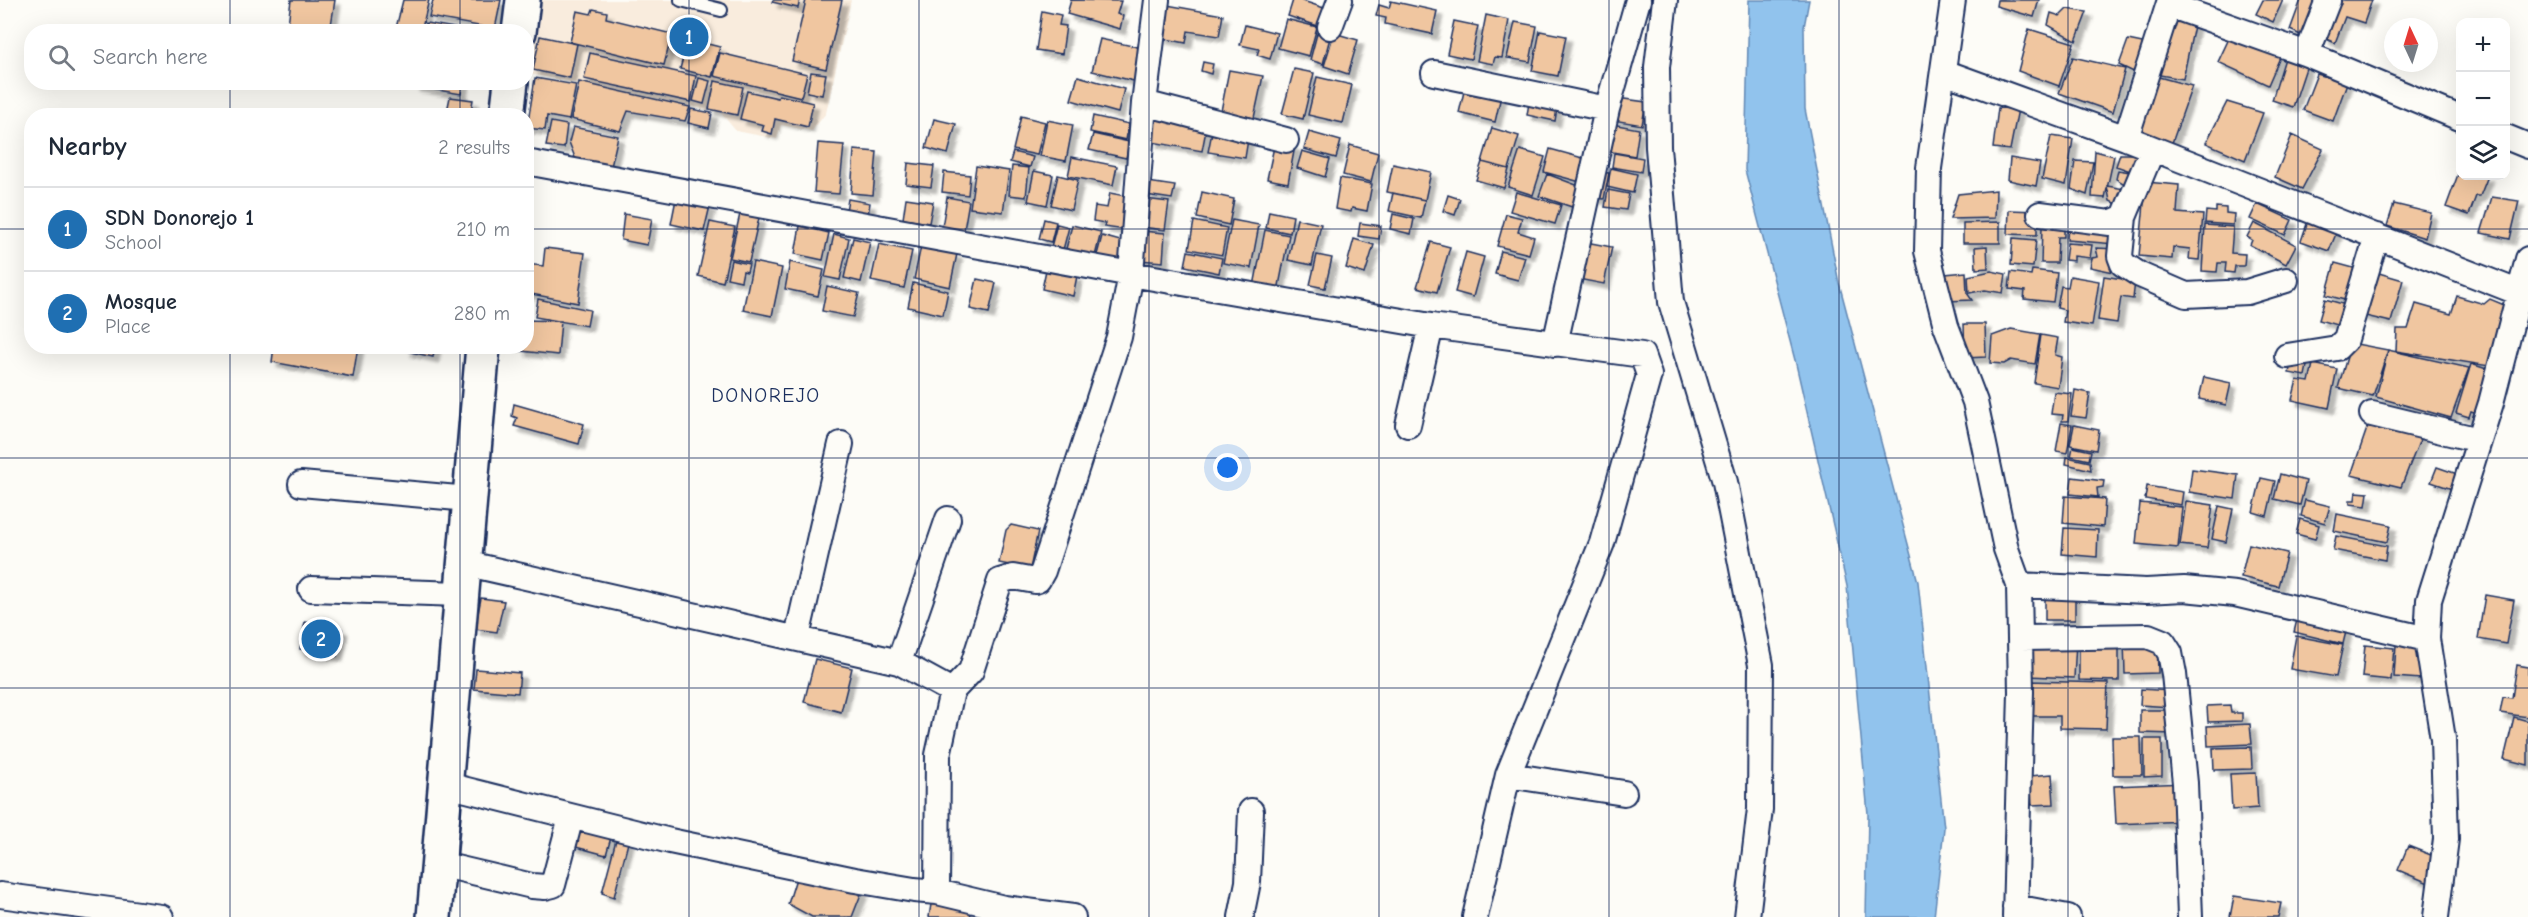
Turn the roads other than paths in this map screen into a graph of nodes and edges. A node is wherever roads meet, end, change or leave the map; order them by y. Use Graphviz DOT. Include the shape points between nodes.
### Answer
graph roads {
  1 [pos="523,0"];
  2 [pos="681,0"];
  3 [pos="1157,0"];
  4 [pos="1340,0"];
  5 [pos="1638,0"];
  6 [pos="1665,0"];
  7 [pos="1953,0"];
  8 [pos="2328,0"];
  9 [pos="2169,3"];
  10 [pos="721,10"];
  11 [pos="520,24"];
  12 [pos="1330,27"];
  13 [pos="2307,54"];
  14 [pos="1944,72"];
  15 [pos="1434,73"];
  16 [pos="511,90"];
  17 [pos="1144,103"];
  18 [pos="508,108"];
  19 [pos="1607,109"];
  20 [pos="2456,116"];
  21 [pos="2126,138"];
  22 [pos="2510,139"];
  23 [pos="1286,140"];
  24 [pos="2528,146"];
  25 [pos="2152,150"];
  26 [pos="534,163"];
  27 [pos="2040,214"];
  28 [pos="2124,217"];
  29 [pos="2377,236"];
  30 [pos="2528,259"];
  31 [pos="1131,274"];
  32 [pos="2286,280"];
  33 [pos="2520,293"];
  34 [pos="1431,326"];
  35 [pos="1555,344"];
  36 [pos="482,354"];
  37 [pos="2287,356"];
  38 [pos="2372,414"];
  39 [pos="1408,425"];
  40 [pos="2479,440"];
  41 [pos="841,444"];
  42 [pos="301,484"];
  43 [pos="469,500"];
  44 [pos="948,519"];
  45 [pos="462,579"];
  46 [pos="2019,585"];
  47 [pos="311,589"];
  48 [pos="797,638"];
  49 [pos="2020,638"];
  50 [pos="2427,639"];
  51 [pos="899,662"];
  52 [pos="952,691"];
  53 [pos="1508,775"];
  54 [pos="447,785"];
  55 [pos="1624,793"];
  56 [pos="1251,811"];
  57 [pos="571,817"];
  58 [pos="440,864"];
  59 [pos="937,892"];
  60 [pos="0,895"];
  61 [pos="1003,912"];
  62 [pos="2015,912"];
  63 [pos="161,917"];
  64 [pos="434,917"];
  65 [pos="1073,917"];
  66 [pos="1241,917"];
  67 [pos="1475,917"];
  68 [pos="1748,917"];
  69 [pos="2068,917"];
  70 [pos="2190,917"];
  71 [pos="2436,917"];
  1 -- 11 [label="main road"];
  2 -- 10 [label="lane"];
  3 -- 17 [label="street"];
  4 -- 12 [label="street"];
  5 -- 19 [label="street"];
  6 -- 68 [label="street" via="1657,67 1658,147 1671,302 1725,482 1761,665 1760,808"];
  7 -- 14 [label="street"];
  8 -- 13 [label="street"];
  9 -- 13 [label="street"];
  9 -- 21 [label="street"];
  13 -- 20 [label="street"];
  14 -- 21 [label="street"];
  14 -- 46 [label="street" via="1929,168 1927,251 1947,326 1975,402 2006,549"];
  15 -- 19 [label="street"];
  16 -- 18 [label="main road"];
  17 -- 23 [label="street"];
  17 -- 31 [label="street"];
  19 -- 35 [label="street"];
  21 -- 25 [label="street"];
  22 -- 24 [label="street"];
  25 -- 28 [label="street"];
  25 -- 29 [label="street"];
  26 -- 31 [label="street"];
  27 -- 28 [label="street" via="2110,223"];
  28 -- 32 [label="street" via="2122,264 2186,295 2247,292"];
  29 -- 33 [label="street"];
  29 -- 37 [label="street" via="2346,339 2337,348"];
  30 -- 33 [label="street"];
  31 -- 34 [label="street"];
  31 -- 52 [label="street" via="1119,337 1042,572 1035,581 1013,577 1000,580 971,671"];
  33 -- 40 [label="street"];
  34 -- 35 [label="street"];
  34 -- 39 [label="street"];
  35 -- 53 [label="street" via="1642,355 1649,375 1602,543"];
  36 -- 43 [label="main road"];
  38 -- 40 [label="street"];
  40 -- 50 [label="street" via="2429,600"];
  41 -- 48 [label="street"];
  42 -- 43 [label="street"];
  43 -- 45 [label="main road"];
  44 -- 51 [label="street"];
  45 -- 47 [label="street"];
  45 -- 48 [label="street"];
  45 -- 54 [label="main road"];
  46 -- 49 [label="street"];
  46 -- 50 [label="street" via="2235,594"];
  48 -- 51 [label="street"];
  49 -- 62 [label="street"];
  49 -- 70 [label="street" via="2148,636 2163,642 2170,652 2185,783"];
  50 -- 71 [label="street" via="2444,762 2446,839"];
  51 -- 52 [label="street"];
  52 -- 59 [label="street" via="938,755"];
  53 -- 55 [label="street"];
  53 -- 67 [label="street"];
  54 -- 57 [label="street"];
  54 -- 58 [label="main road"];
  56 -- 66 [label="street" via="1248,882"];
  57 -- 58 [label="street" via="553,885 532,886"];
  57 -- 59 [label="street" via="855,880"];
  58 -- 64 [label="main road"];
  59 -- 61 [label="street"];
  60 -- 63 [label="street"];
  61 -- 65 [label="street"];
  62 -- 69 [label="street"];
}
